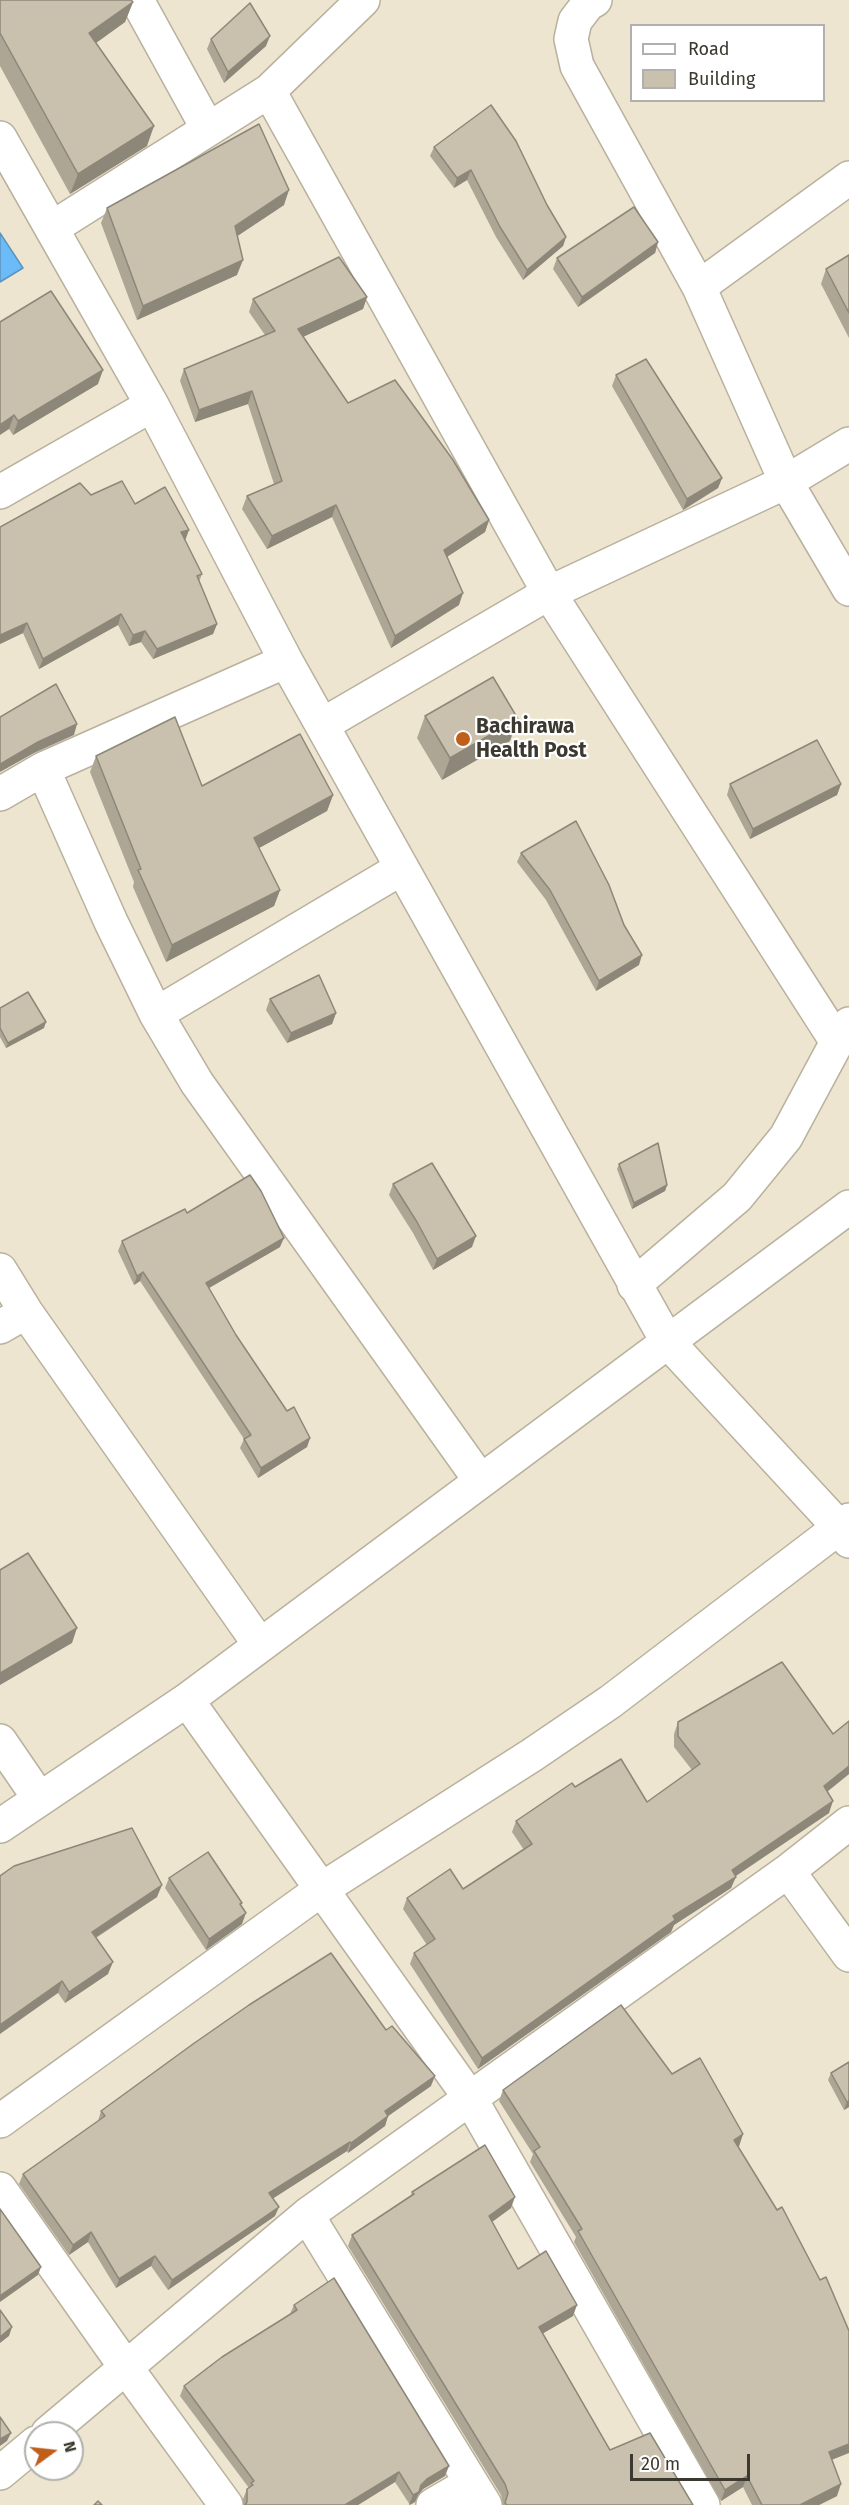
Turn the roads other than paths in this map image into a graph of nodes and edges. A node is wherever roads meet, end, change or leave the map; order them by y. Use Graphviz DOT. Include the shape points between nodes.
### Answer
graph roads {
  1 [pos="137,0"];
  2 [pos="363,0"];
  3 [pos="595,0"];
  4 [pos="268,91"];
  5 [pos="208,129"];
  6 [pos="5,159"];
  7 [pos="849,178"];
  8 [pos="52,228"];
  9 [pos="699,287"];
  10 [pos="152,405"];
  11 [pos="849,444"];
  12 [pos="786,482"];
  13 [pos="0,492"];
  14 [pos="849,589"];
  15 [pos="549,592"];
  16 [pos="286,661"];
  17 [pos="322,725"];
  18 [pos="43,770"];
  19 [pos="0,794"];
  20 [pos="402,868"];
  21 [pos="156,1014"];
  22 [pos="843,1033"];
  23 [pos="849,1207"];
  24 [pos="0,1270"];
  25 [pos="634,1285"];
  26 [pos="13,1319"];
  27 [pos="667,1341"];
  28 [pos="480,1480"];
  29 [pos="846,1530"];
  30 [pos="260,1645"];
  31 [pos="187,1700"];
  32 [pos="0,1741"];
  33 [pos="39,1798"];
  34 [pos="849,1823"];
  35 [pos="0,1826"];
  36 [pos="788,1871"];
  37 [pos="322,1888"];
  38 [pos="849,1955"];
  39 [pos="470,2098"];
  40 [pos="0,2121"];
  41 [pos="0,2189"];
  42 [pos="307,2215"];
  43 [pos="127,2369"];
  44 [pos="63,2421"];
  45 [pos="24,2453"];
  46 [pos="0,2473"];
  47 [pos="478,2494"];
  48 [pos="226,2505"];
  49 [pos="433,2505"];
  50 [pos="703,2505"];
  1 -- 5 [label="street"];
  2 -- 4 [label="street"];
  3 -- 9 [label="street" via="575,21 571,39 577,66"];
  4 -- 5 [label="street"];
  4 -- 15 [label="street"];
  5 -- 8 [label="street"];
  6 -- 8 [label="street"];
  7 -- 9 [label="street"];
  8 -- 10 [label="street"];
  9 -- 12 [label="street"];
  10 -- 13 [label="street"];
  10 -- 16 [label="street"];
  11 -- 12 [label="street"];
  12 -- 14 [label="street"];
  12 -- 15 [label="street"];
  15 -- 17 [label="street"];
  15 -- 22 [label="street"];
  16 -- 17 [label="street"];
  16 -- 18 [label="street"];
  17 -- 20 [label="street"];
  18 -- 19 [label="street"];
  18 -- 21 [label="street"];
  20 -- 21 [label="street"];
  20 -- 25 [label="street"];
  21 -- 28 [label="street" via="198,1083"];
  22 -- 25 [label="street" via="786,1137 744,1188"];
  23 -- 27 [label="street"];
  24 -- 26 [label="street"];
  25 -- 27 [label="street"];
  26 -- 30 [label="street"];
  27 -- 28 [label="street"];
  27 -- 29 [label="street"];
  28 -- 30 [label="street"];
  29 -- 37 [label="street" via="610,1702"];
  30 -- 31 [label="street"];
  31 -- 33 [label="street"];
  31 -- 37 [label="street"];
  32 -- 33 [label="street"];
  33 -- 35 [label="street"];
  34 -- 36 [label="street"];
  36 -- 38 [label="street"];
  36 -- 39 [label="street"];
  37 -- 39 [label="street"];
  37 -- 40 [label="street"];
  39 -- 42 [label="street"];
  39 -- 50 [label="street"];
  41 -- 43 [label="street"];
  42 -- 43 [label="street"];
  42 -- 47 [label="street"];
  43 -- 44 [label="street"];
  43 -- 48 [label="street"];
  45 -- 46 [label="street"];
  47 -- 49 [label="street"];
}
